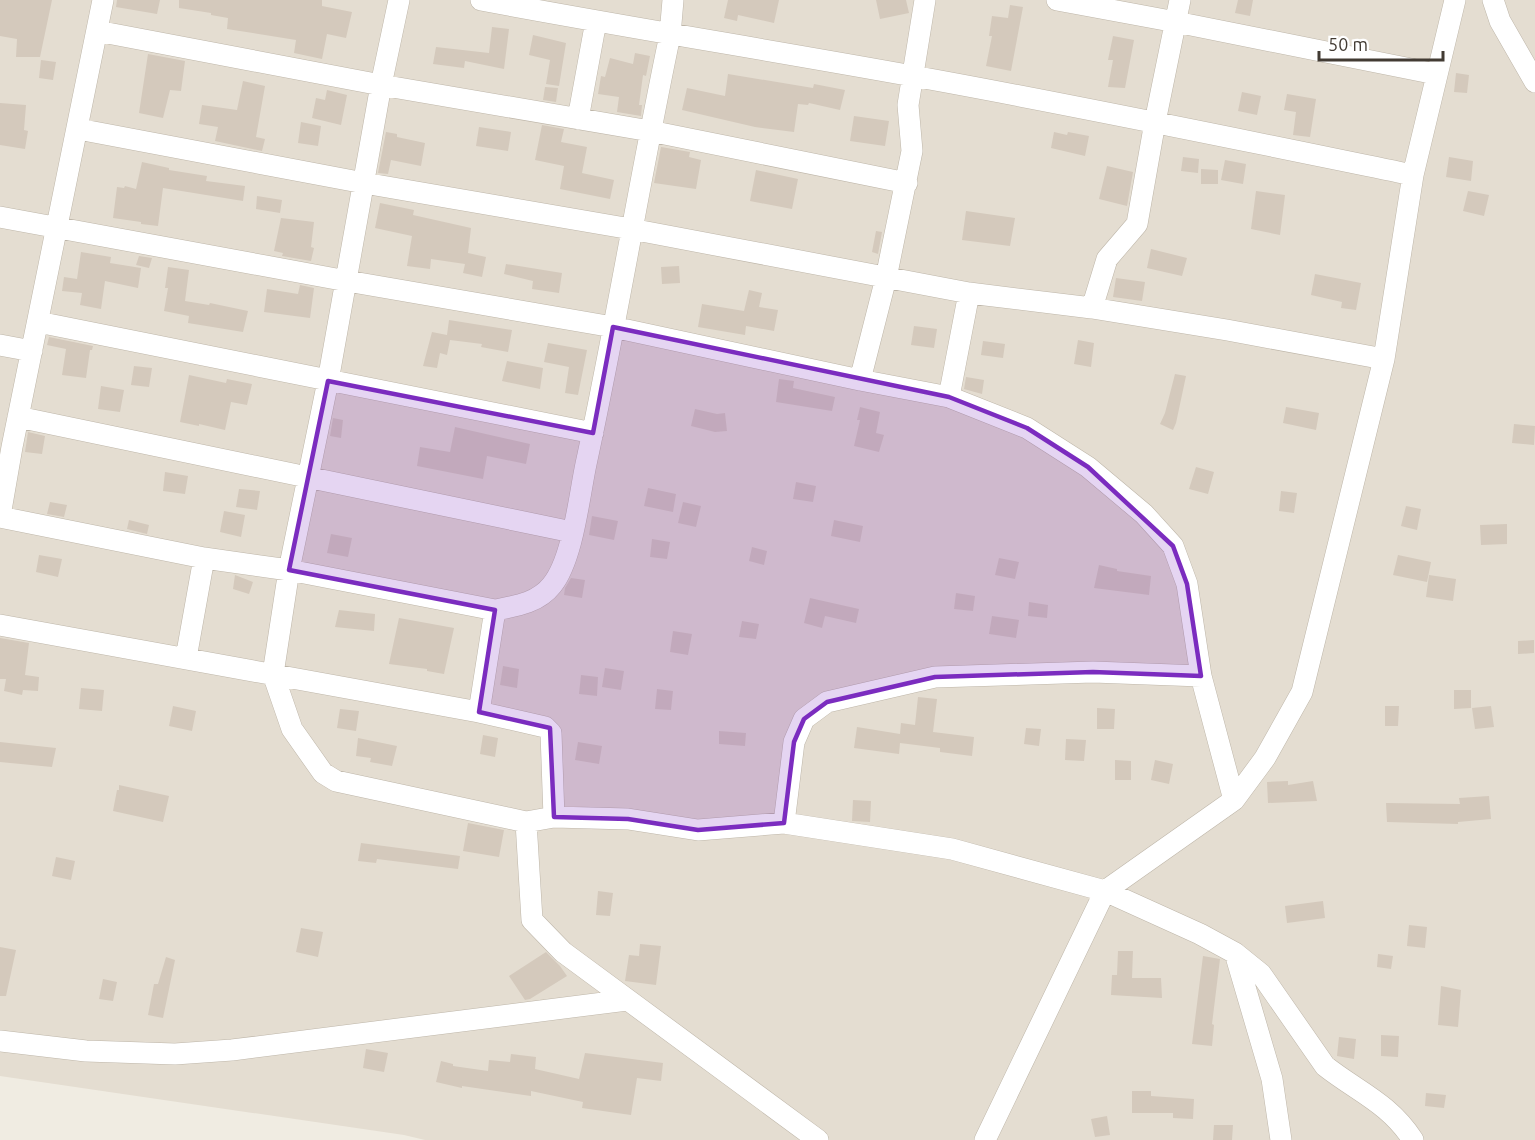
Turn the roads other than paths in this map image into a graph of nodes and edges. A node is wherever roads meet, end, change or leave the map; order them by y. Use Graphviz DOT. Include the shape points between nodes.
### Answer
graph roads {
  1 [pos="103,0"];
  2 [pos="399,0"];
  3 [pos="481,0"];
  4 [pos="673,0"];
  5 [pos="924,0"];
  6 [pos="1057,0"];
  7 [pos="1180,0"];
  8 [pos="1455,0"];
  9 [pos="1493,0"];
  10 [pos="596,21"];
  11 [pos="1176,22"];
  12 [pos="97,31"];
  13 [pos="669,35"];
  14 [pos="1436,74"];
  15 [pos="912,76"];
  16 [pos="1535,82"];
  17 [pos="381,85"];
  18 [pos="578,119"];
  19 [pos="1155,122"];
  20 [pos="78,129"];
  21 [pos="650,131"];
  22 [pos="1413,175"];
  23 [pos="364,183"];
  24 [pos="907,183"];
  25 [pos="0,217"];
  26 [pos="56,228"];
  27 [pos="631,229"];
  28 [pos="886,278"];
  29 [pos="347,281"];
  30 [pos="969,293"];
  31 [pos="1092,308"];
  32 [pos="38,322"];
  33 [pos="613,327"];
  34 [pos="0,345"];
  35 [pos="32,351"];
  36 [pos="1384,360"];
  37 [pos="860,380"];
  38 [pos="328,381"];
  39 [pos="949,397"];
  40 [pos="18,417"];
  41 [pos="593,433"];
  42 [pos="6,446"];
  43 [pos="307,478"];
  44 [pos="0,516"];
  45 [pos="572,532"];
  46 [pos="204,558"];
  47 [pos="290,570"];
  48 [pos="495,610"];
  49 [pos="0,625"];
  50 [pos="186,658"];
  51 [pos="273,674"];
  52 [pos="1201,676"];
  53 [pos="479,712"];
  54 [pos="1234,800"];
  55 [pos="554,817"];
  56 [pos="526,822"];
  57 [pos="784,823"];
  58 [pos="1105,891"];
  59 [pos="1235,953"];
  60 [pos="627,1000"];
  61 [pos="0,1041"];
  62 [pos="818,1140"];
  63 [pos="985,1140"];
  64 [pos="1281,1140"];
  65 [pos="1413,1140"];
  1 -- 12 [label="street"];
  2 -- 17 [label="street"];
  3 -- 10 [label="street"];
  4 -- 13 [label="street"];
  5 -- 15 [label="street"];
  6 -- 11 [label="street"];
  7 -- 11 [label="street"];
  8 -- 14 [label="street"];
  9 -- 16 [label="street" via="1500,21"];
  10 -- 13 [label="street"];
  10 -- 18 [label="street"];
  11 -- 14 [label="street"];
  11 -- 19 [label="street"];
  12 -- 17 [label="street"];
  12 -- 20 [label="street"];
  13 -- 15 [label="street"];
  13 -- 21 [label="street"];
  14 -- 22 [label="street"];
  15 -- 19 [label="street"];
  15 -- 24 [label="street" via="908,105 912,151"];
  17 -- 18 [label="street"];
  17 -- 23 [label="street"];
  18 -- 21 [label="street"];
  19 -- 22 [label="street"];
  19 -- 31 [label="street" via="1137,224 1107,259"];
  20 -- 23 [label="street"];
  20 -- 26 [label="street"];
  21 -- 24 [label="street"];
  21 -- 27 [label="street"];
  22 -- 36 [label="street"];
  23 -- 27 [label="street"];
  23 -- 29 [label="street"];
  24 -- 28 [label="street"];
  25 -- 26 [label="street"];
  26 -- 29 [label="street"];
  26 -- 32 [label="street"];
  27 -- 28 [label="street"];
  27 -- 33 [label="street"];
  28 -- 30 [label="street"];
  28 -- 37 [label="street"];
  29 -- 33 [label="street"];
  29 -- 38 [label="street"];
  30 -- 31 [label="street"];
  30 -- 39 [label="street"];
  31 -- 36 [label="street"];
  32 -- 35 [label="street"];
  32 -- 38 [label="street"];
  33 -- 37 [label="street"];
  33 -- 41 [label="street"];
  34 -- 35 [label="street"];
  35 -- 40 [label="street"];
  36 -- 54 [label="street" via="1302,692 1265,758"];
  37 -- 39 [label="street"];
  38 -- 41 [label="street"];
  38 -- 43 [label="street"];
  39 -- 52 [label="street" via="1027,428 1088,467 1144,514 1173,546 1187,584"];
  40 -- 42 [label="street"];
  40 -- 43 [label="street"];
  41 -- 45 [label="street"];
  42 -- 44 [label="street"];
  43 -- 45 [label="street"];
  43 -- 47 [label="street"];
  44 -- 46 [label="street"];
  45 -- 48 [label="street" via="564,564 552,585 525,605"];
  46 -- 47 [label="street"];
  46 -- 50 [label="street"];
  47 -- 48 [label="street"];
  47 -- 51 [label="street"];
  48 -- 53 [label="street"];
  49 -- 50 [label="street"];
  50 -- 51 [label="street"];
  51 -- 53 [label="street"];
  51 -- 56 [label="street" via="292,729 323,773 336,781"];
  52 -- 54 [label="street"];
  52 -- 57 [label="street" via="1093,672 935,677 827,702 804,719 794,742"];
  53 -- 55 [label="street" via="549,730"];
  54 -- 58 [label="street"];
  55 -- 56 [label="street"];
  55 -- 57 [label="street" via="628,819 698,830"];
  56 -- 60 [label="street" via="532,920 563,952"];
  57 -- 58 [label="street" via="952,849"];
  58 -- 59 [label="street"];
  58 -- 63 [label="street"];
  59 -- 64 [label="street" via="1272,1079"];
  59 -- 65 [label="street" via="1261,974 1325,1066 1373,1098"];
  60 -- 61 [label="street" via="175,1054 86,1051"];
  60 -- 62 [label="street"];
}
